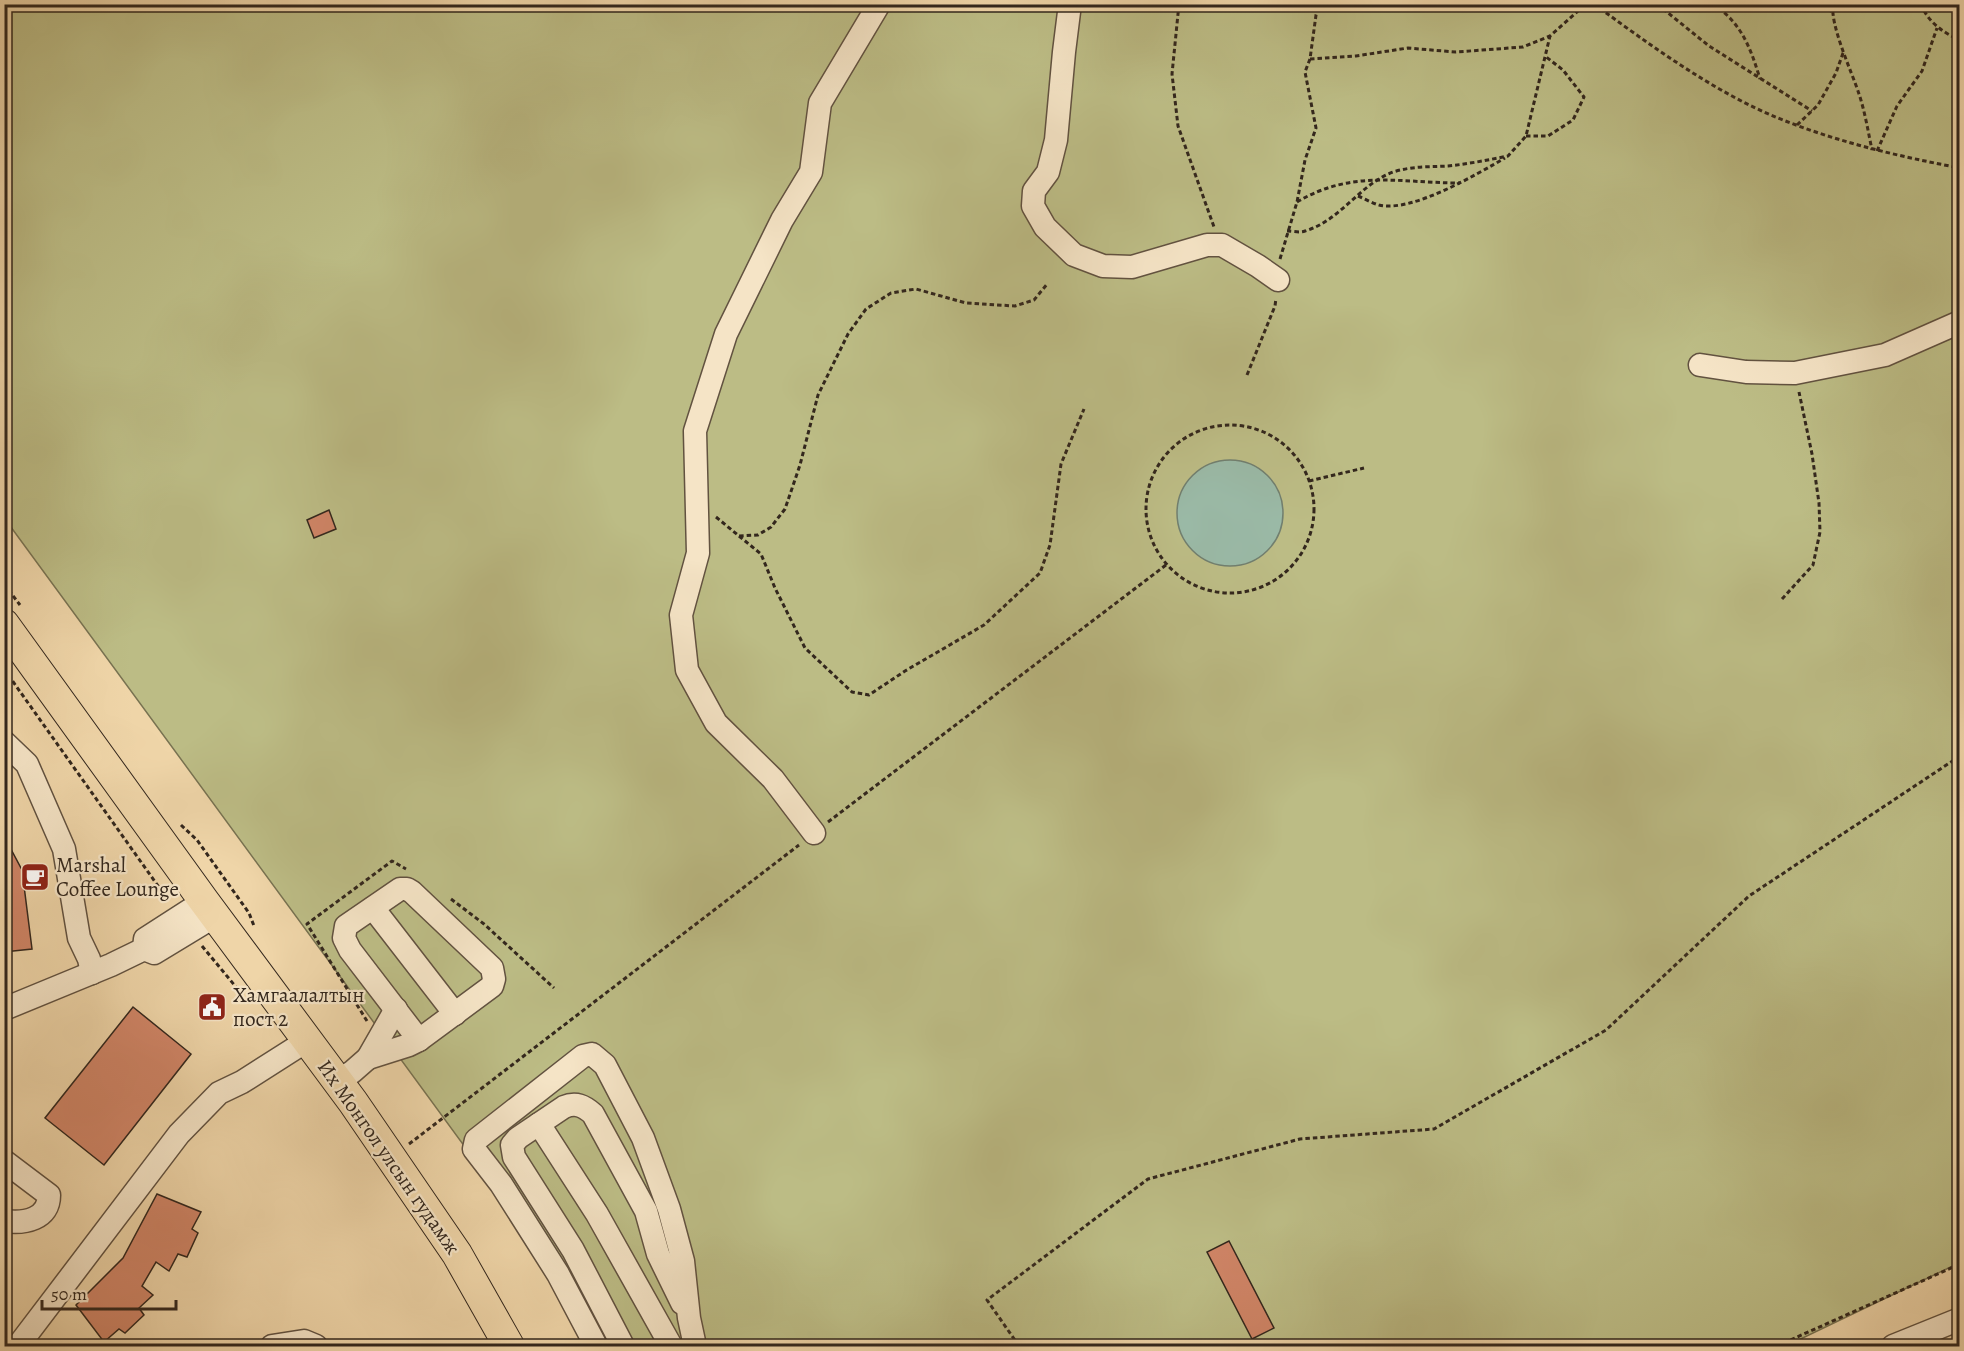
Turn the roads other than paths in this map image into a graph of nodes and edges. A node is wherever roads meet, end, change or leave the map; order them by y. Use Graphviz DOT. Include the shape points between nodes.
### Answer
graph roads {
  1 [pos="879,4"];
  2 [pos="1070,4"];
  3 [pos="1278,280"];
  4 [pos="1959,322"];
  5 [pos="1700,365"];
  6 [pos="14,617"];
  7 [pos="4,742"];
  8 [pos="814,833"];
  9 [pos="373,908"];
  10 [pos="197,916"];
  11 [pos="92,973"];
  12 [pos="4,1009"];
  13 [pos="396,1009"];
  14 [pos="454,1014"];
  15 [pos="308,1040"];
  16 [pos="418,1040"];
  17 [pos="368,1058"];
  18 [pos="337,1081"];
  19 [pos="539,1124"];
  20 [pos="4,1161"];
  21 [pos="4,1221"];
  22 [pos="689,1318"];
  23 [pos="1959,1318"];
  24 [pos="18,1347"];
  25 [pos="272,1347"];
  26 [pos="316,1347"];
  27 [pos="509,1347"];
  28 [pos="596,1347"];
  29 [pos="623,1347"];
  30 [pos="671,1347"];
  31 [pos="695,1347"];
  32 [pos="1893,1347"];
  1 -- 8 [label="street" via="820,103 811,172 782,220 726,334 695,431 698,553 681,615 687,670 716,723 772,779"];
  2 -- 3 [label="street" via="1056,140 1048,172 1034,191 1033,206 1045,226 1074,255 1103,266 1132,267 1221,245"];
  4 -- 5 [label="street" via="1885,355 1795,373 1746,372"];
  6 -- 10 [label="main road, Их Монгол улсын гудамж"];
  7 -- 11 [label="street" via="27,764 64,849 79,938"];
  9 -- 13 [label="street" via="346,926 344,938"];
  9 -- 14 [label="street"];
  9 -- 14 [label="street" via="400,889 412,892 492,968 492,986"];
  10 -- 11 [label="street" via="154,953 144,950"];
  10 -- 15 [label="main road, Их Монгол улсын гудамж"];
  11 -- 12 [label="street"];
  13 -- 16 [label="street"];
  13 -- 17 [label="street"];
  14 -- 16 [label="street"];
  15 -- 18 [label="main road, Их Монгол улсын гудамж"];
  15 -- 24 [label="street" via="219,1093 178,1134"];
  16 -- 17 [label="street"];
  17 -- 18 [label="street"];
  18 -- 27 [label="main road, Их Монгол улсын гудамж" via="457,1254"];
  19 -- 22 [label="street" via="572,1103 593,1114 646,1211 658,1254"];
  19 -- 29 [label="street" via="512,1144 514,1157 573,1250"];
  19 -- 30 [label="street" via="597,1214"];
  20 -- 21 [label="street" via="49,1195 49,1202 35,1219"];
  22 -- 28 [label="street" via="683,1261 643,1138 605,1065 588,1053 476,1140 474,1149 558,1274"];
  22 -- 31 [label="street"];
  23 -- 32 [label="street"];
  25 -- 26 [label="street" via="303,1341"];
}
